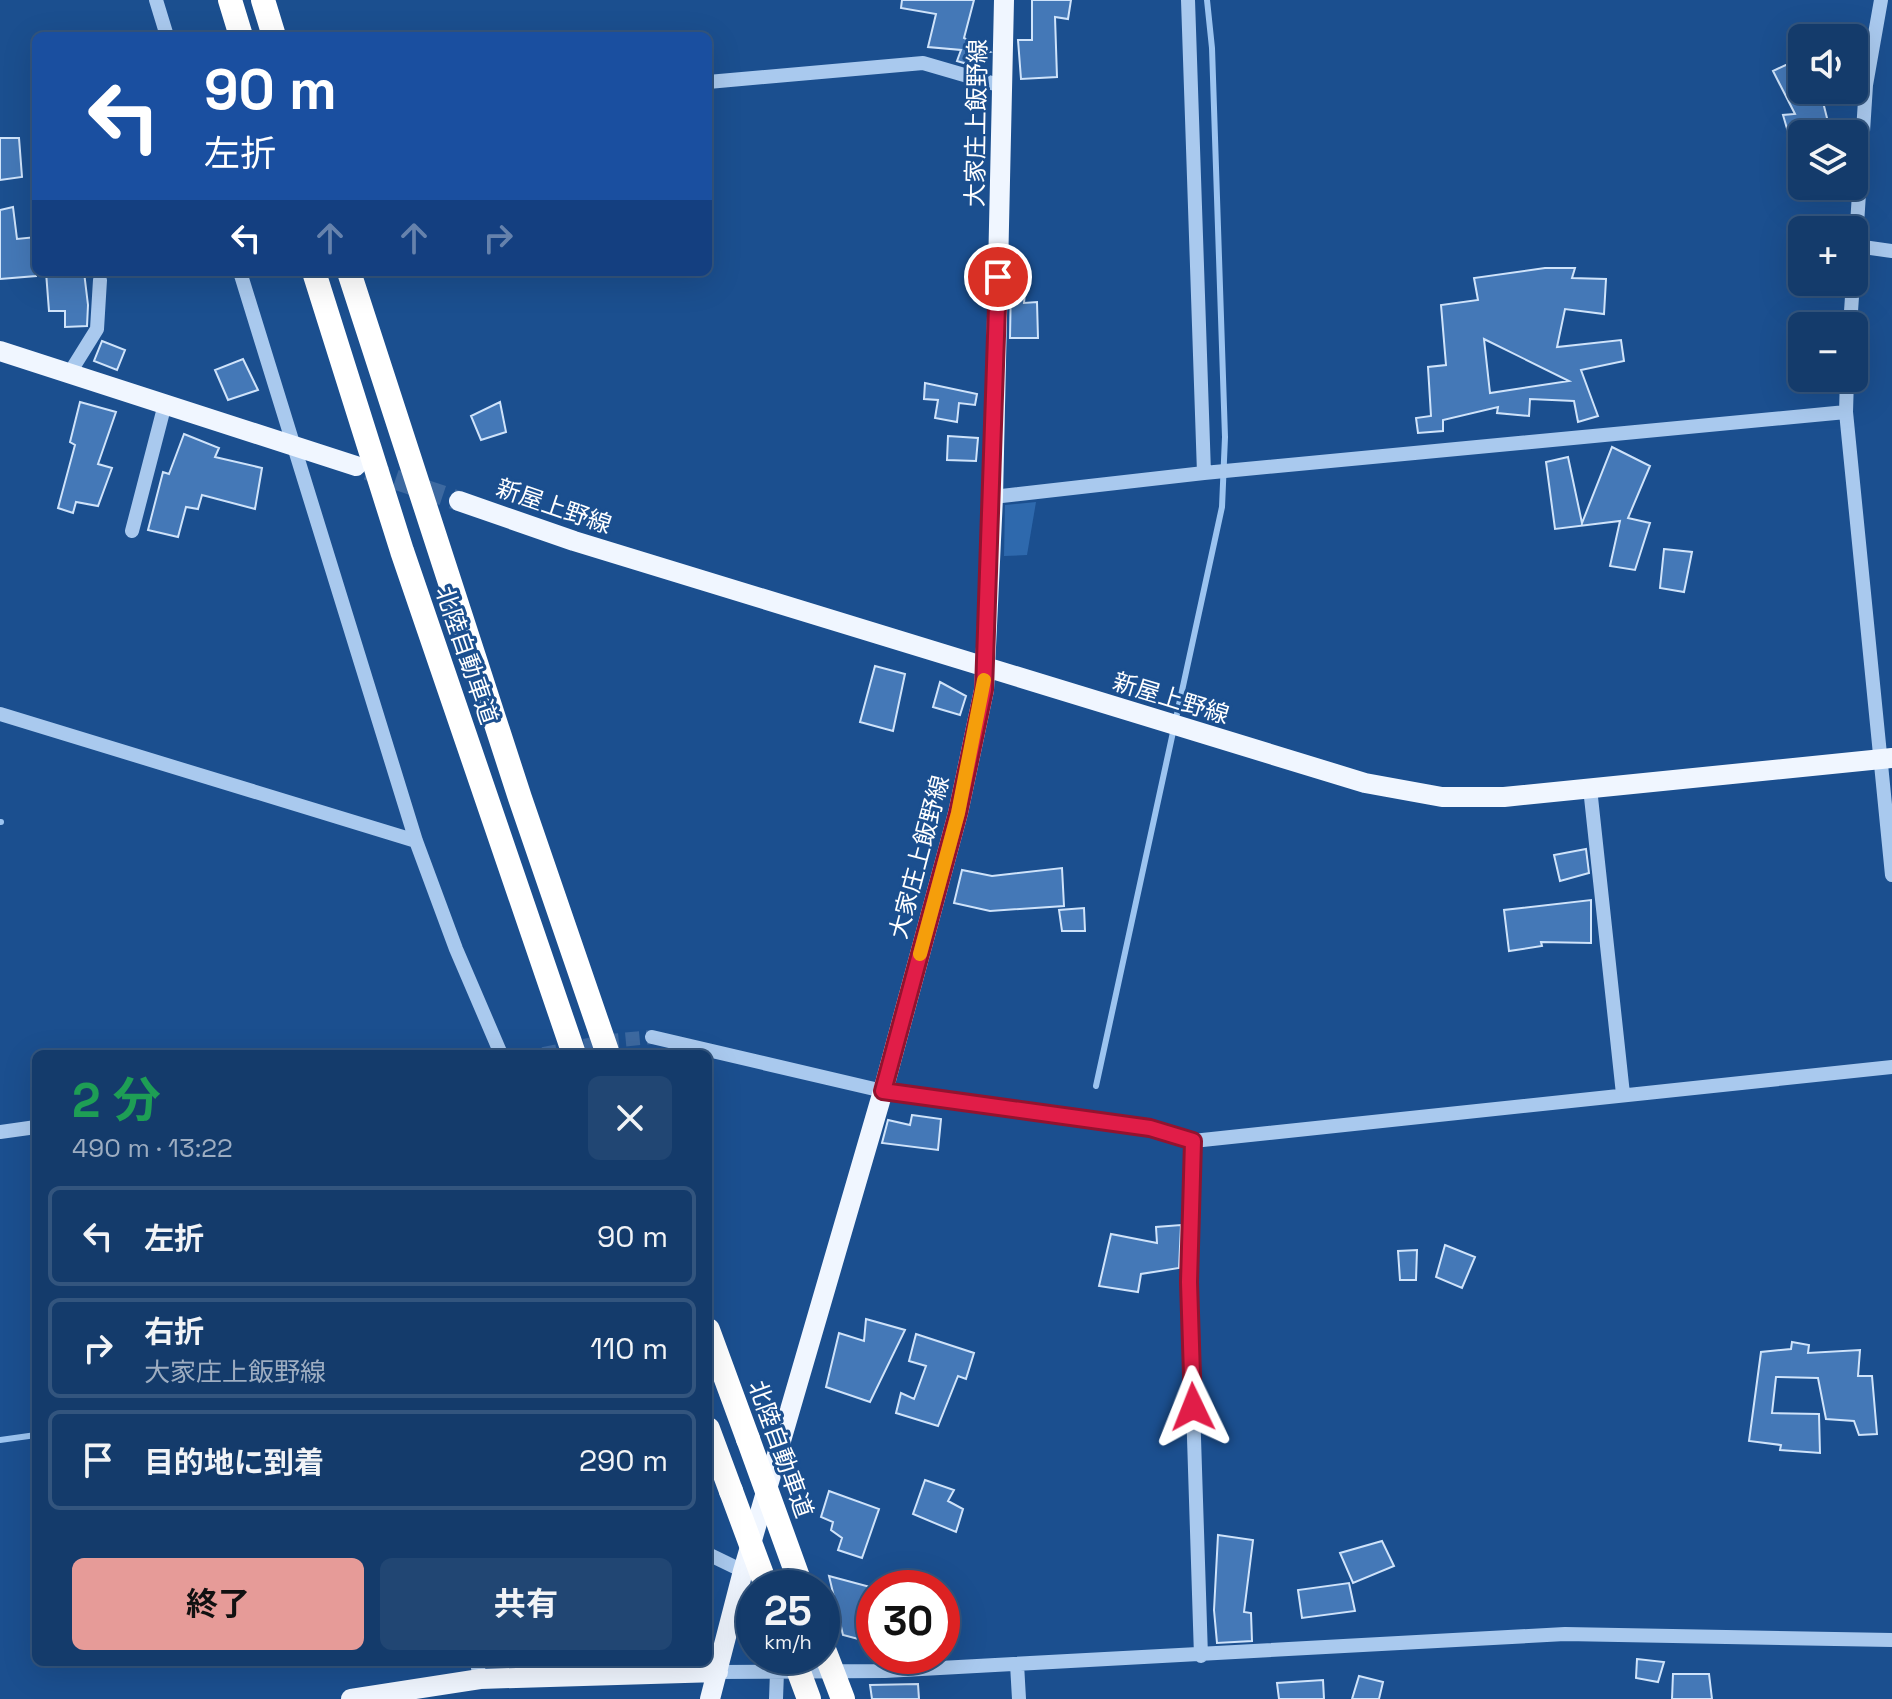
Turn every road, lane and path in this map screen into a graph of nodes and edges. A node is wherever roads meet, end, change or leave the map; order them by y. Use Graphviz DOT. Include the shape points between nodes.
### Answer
graph roads {
  1 [pos="156,0"];
  2 [pos="230,0"];
  3 [pos="263,0"];
  4 [pos="1004,0"];
  5 [pos="1188,0"];
  6 [pos="1881,0"];
  7 [pos="166,32"];
  8 [pos="240,32"];
  9 [pos="273,32"];
  10 [pos="712,82"];
  11 [pos="1002,86"];
  12 [pos="1858,216"];
  13 [pos="1868,248"];
  14 [pos="1892,251"];
  15 [pos="241,276"];
  16 [pos="315,276"];
  17 [pos="350,276"];
  18 [pos="100,280"];
  19 [pos="0,351"];
  20 [pos="69,374"];
  21 [pos="1847,392"];
  22 [pos="165,404"];
  23 [pos="1846,412"];
  24 [pos="295,446"];
  25 [pos="356,466"];
  26 [pos="1204,473"];
  27 [pos="993,497"];
  28 [pos="459,501"];
  29 [pos="132,531"];
  30 [pos="985,668"];
  31 [pos="0,714"];
  32 [pos="1886,759"];
  33 [pos="1590,788"];
  34 [pos="416,841"];
  35 [pos="1892,875"];
  36 [pos="652,1037"];
  37 [pos="499,1050"];
  38 [pos="573,1050"];
  39 [pos="607,1050"];
  40 [pos="708,1050"];
  41 [pos="712,1051"];
  42 [pos="1892,1067"];
  43 [pos="883,1091"];
  44 [pos="1623,1094"];
  45 [pos="32,1128"];
  46 [pos="0,1132"];
  47 [pos="1193,1141"];
  48 [pos="712,1341"];
  49 [pos="712,1440"];
  50 [pos="712,1556"];
  51 [pos="741,1570"];
  52 [pos="743,1570"];
  53 [pos="760,1570"];
  54 [pos="795,1570"];
  55 [pos="736,1599"];
  56 [pos="1892,1640"];
  57 [pos="1201,1656"];
  58 [pos="1017,1664"];
  59 [pos="840,1668"];
  60 [pos="736,1670"];
  61 [pos="479,1671"];
  62 [pos="718,1672"];
  63 [pos="782,1674"];
  64 [pos="792,1674"];
  65 [pos="833,1674"];
  66 [pos="351,1699"];
  67 [pos="710,1699"];
  68 [pos="776,1699"];
  69 [pos="809,1699"];
  70 [pos="843,1699"];
  71 [pos="1019,1699"];
  1 -- 7 [label="street"];
  2 -- 8 [label="highway"];
  3 -- 9 [label="highway"];
  4 -- 11 [label="main road, 大家庄上飯野線"];
  5 -- 26 [label="street"];
  6 -- 12 [label="street" via="1866,85"];
  10 -- 11 [label="street" via="923,63"];
  11 -- 27 [label="main road, 大家庄上飯野線"];
  13 -- 14 [label="street"];
  15 -- 24 [label="street"];
  16 -- 38 [label="highway, 北陸自動車道" via="402,551"];
  17 -- 39 [label="highway, 北陸自動車道"];
  18 -- 20 [label="street" via="97,329"];
  19 -- 20 [label="main road"];
  20 -- 22 [label="main road"];
  21 -- 23 [label="street"];
  22 -- 24 [label="main road"];
  22 -- 29 [label="street"];
  23 -- 26 [label="street"];
  23 -- 32 [label="street"];
  24 -- 25 [label="main road"];
  24 -- 34 [label="street"];
  26 -- 27 [label="street"];
  27 -- 30 [label="main road, 大家庄上飯野線"];
  28 -- 30 [label="main road, 新屋上野線"];
  30 -- 33 [label="main road, 新屋上野線" via="1365,783 1442,797"];
  30 -- 43 [label="main road, 大家庄上飯野線" via="958,813"];
  31 -- 34 [label="street"];
  32 -- 33 [label="main road, 新屋上野線"];
  32 -- 35 [label="street"];
  33 -- 44 [label="street"];
  34 -- 37 [label="street"];
  36 -- 40 [label="street"];
  41 -- 43 [label="street"];
  42 -- 44 [label="street"];
  43 -- 47 [label="street" via="1150,1128"];
  43 -- 52 [label="main road, 大家庄上飯野線"];
  44 -- 47 [label="street"];
  45 -- 46 [label="street"];
  47 -- 57 [label="street" via="1189,1282"];
  48 -- 54 [label="highway, 北陸自動車道, bridge"];
  49 -- 53 [label="highway, bridge"];
  50 -- 51 [label="street"];
  55 -- 62 [label="main road, 大家庄上飯野線"];
  56 -- 57 [label="street" via="1565,1634"];
  57 -- 58 [label="street"];
  58 -- 59 [label="street" via="885,1671"];
  58 -- 71 [label="street"];
  60 -- 62 [label="street"];
  61 -- 62 [label="main road"];
  61 -- 66 [label="main road"];
  62 -- 67 [label="main road, 大家庄上飯野線"];
  63 -- 68 [label="street"];
  64 -- 69 [label="highway, bridge"];
  65 -- 70 [label="highway, bridge"];
}
